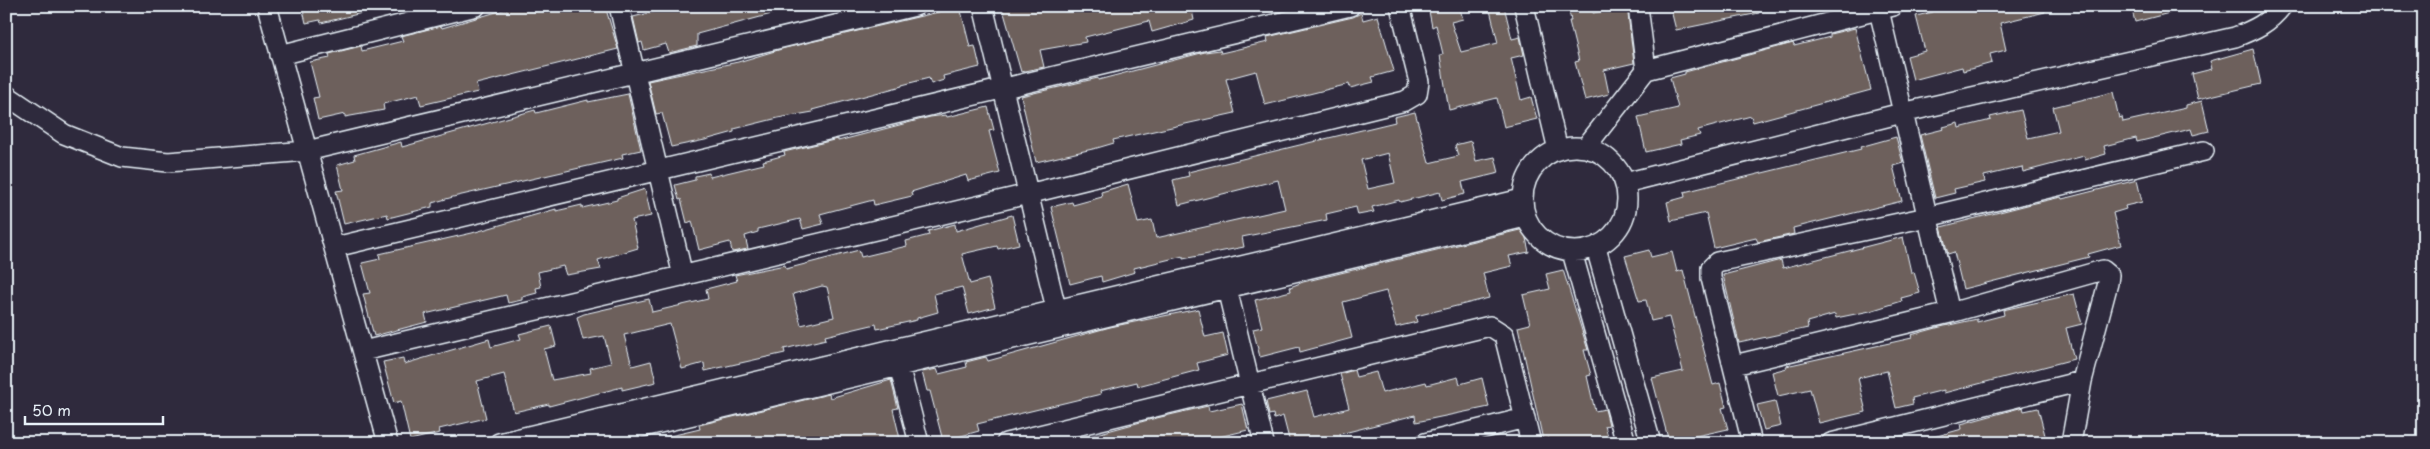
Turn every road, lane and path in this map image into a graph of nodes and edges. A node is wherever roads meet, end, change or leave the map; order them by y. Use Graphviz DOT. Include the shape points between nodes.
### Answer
graph roads {
  1 [pos="268,6"];
  2 [pos="476,6"];
  3 [pos="619,6"];
  4 [pos="915,6"];
  5 [pos="983,6"];
  6 [pos="1350,6"];
  7 [pos="1400,6"];
  8 [pos="1524,6"];
  9 [pos="1638,6"];
  10 [pos="2282,6"];
  11 [pos="1884,7"];
  12 [pos="280,55"];
  13 [pos="1646,70"];
  14 [pos="635,74"];
  15 [pos="1003,88"];
  16 [pos="6,95"];
  17 [pos="1902,113"];
  18 [pos="1585,148"];
  19 [pos="1558,150"];
  20 [pos="307,151"];
  21 [pos="2204,151"];
  22 [pos="658,170"];
  23 [pos="1625,183"];
  24 [pos="1028,194"];
  25 [pos="1524,208"];
  26 [pos="1927,217"];
  27 [pos="335,248"];
  28 [pos="1596,248"];
  29 [pos="1572,252"];
  30 [pos="683,276"];
  31 [pos="1225,279"];
  32 [pos="1950,313"];
  33 [pos="1058,318"];
  34 [pos="363,351"];
  35 [pos="897,357"];
  36 [pos="1734,365"];
  37 [pos="2082,381"];
  38 [pos="1250,383"];
  39 [pos="1525,418"];
  40 [pos="388,443"];
  41 [pos="499,443"];
  42 [pos="576,443"];
  43 [pos="919,443"];
  44 [pos="1006,443"];
  45 [pos="1264,443"];
  46 [pos="1425,443"];
  47 [pos="1531,443"];
  48 [pos="1626,443"];
  49 [pos="1651,443"];
  50 [pos="1752,443"];
  51 [pos="1831,443"];
  52 [pos="2071,443"];
  1 -- 12 [label="street"];
  2 -- 12 [label="street"];
  3 -- 14 [label="street"];
  4 -- 14 [label="street"];
  5 -- 15 [label="street"];
  6 -- 15 [label="street"];
  7 -- 24 [label="street" via="1419,82 1417,94 1405,101"];
  8 -- 19 [label="street"];
  9 -- 13 [label="street"];
  10 -- 17 [label="street" via="2260,27 2235,37"];
  11 -- 13 [label="street"];
  11 -- 17 [label="street"];
  12 -- 20 [label="street"];
  13 -- 18 [label="street"];
  14 -- 20 [label="street"];
  14 -- 22 [label="street"];
  15 -- 22 [label="street"];
  15 -- 24 [label="street"];
  16 -- 20 [label="street" via="64,134 122,157 168,162"];
  17 -- 23 [label="street"];
  17 -- 26 [label="street"];
  18 -- 19 [label="street"];
  18 -- 23 [label="street" via="1610,160"];
  19 -- 25 [label="street" via="1532,169 1523,188"];
  20 -- 27 [label="street"];
  21 -- 26 [label="street"];
  22 -- 27 [label="street"];
  22 -- 30 [label="street"];
  23 -- 28 [label="street" via="1627,208 1623,221 1612,236"];
  24 -- 30 [label="street"];
  24 -- 33 [label="street"];
  25 -- 29 [label="street" via="1533,231 1543,241 1557,249"];
  25 -- 31 [label="street"];
  26 -- 32 [label="street"];
  26 -- 36 [label="street" via="1717,262 1712,268 1711,278"];
  27 -- 34 [label="street"];
  28 -- 29 [label="street"];
  28 -- 49 [label="street"];
  29 -- 48 [label="street"];
  30 -- 34 [label="street"];
  31 -- 33 [label="street"];
  31 -- 38 [label="street"];
  32 -- 36 [label="street"];
  32 -- 37 [label="street" via="2105,271 2108,283"];
  33 -- 35 [label="street"];
  34 -- 40 [label="street"];
  35 -- 41 [label="street"];
  35 -- 42 [label="street"];
  35 -- 43 [label="street"];
  36 -- 50 [label="street"];
  37 -- 51 [label="street"];
  37 -- 52 [label="street"];
  38 -- 39 [label="street" via="1490,326 1504,335"];
  38 -- 44 [label="street"];
  38 -- 45 [label="street"];
  39 -- 46 [label="street"];
  39 -- 47 [label="street"];
}
